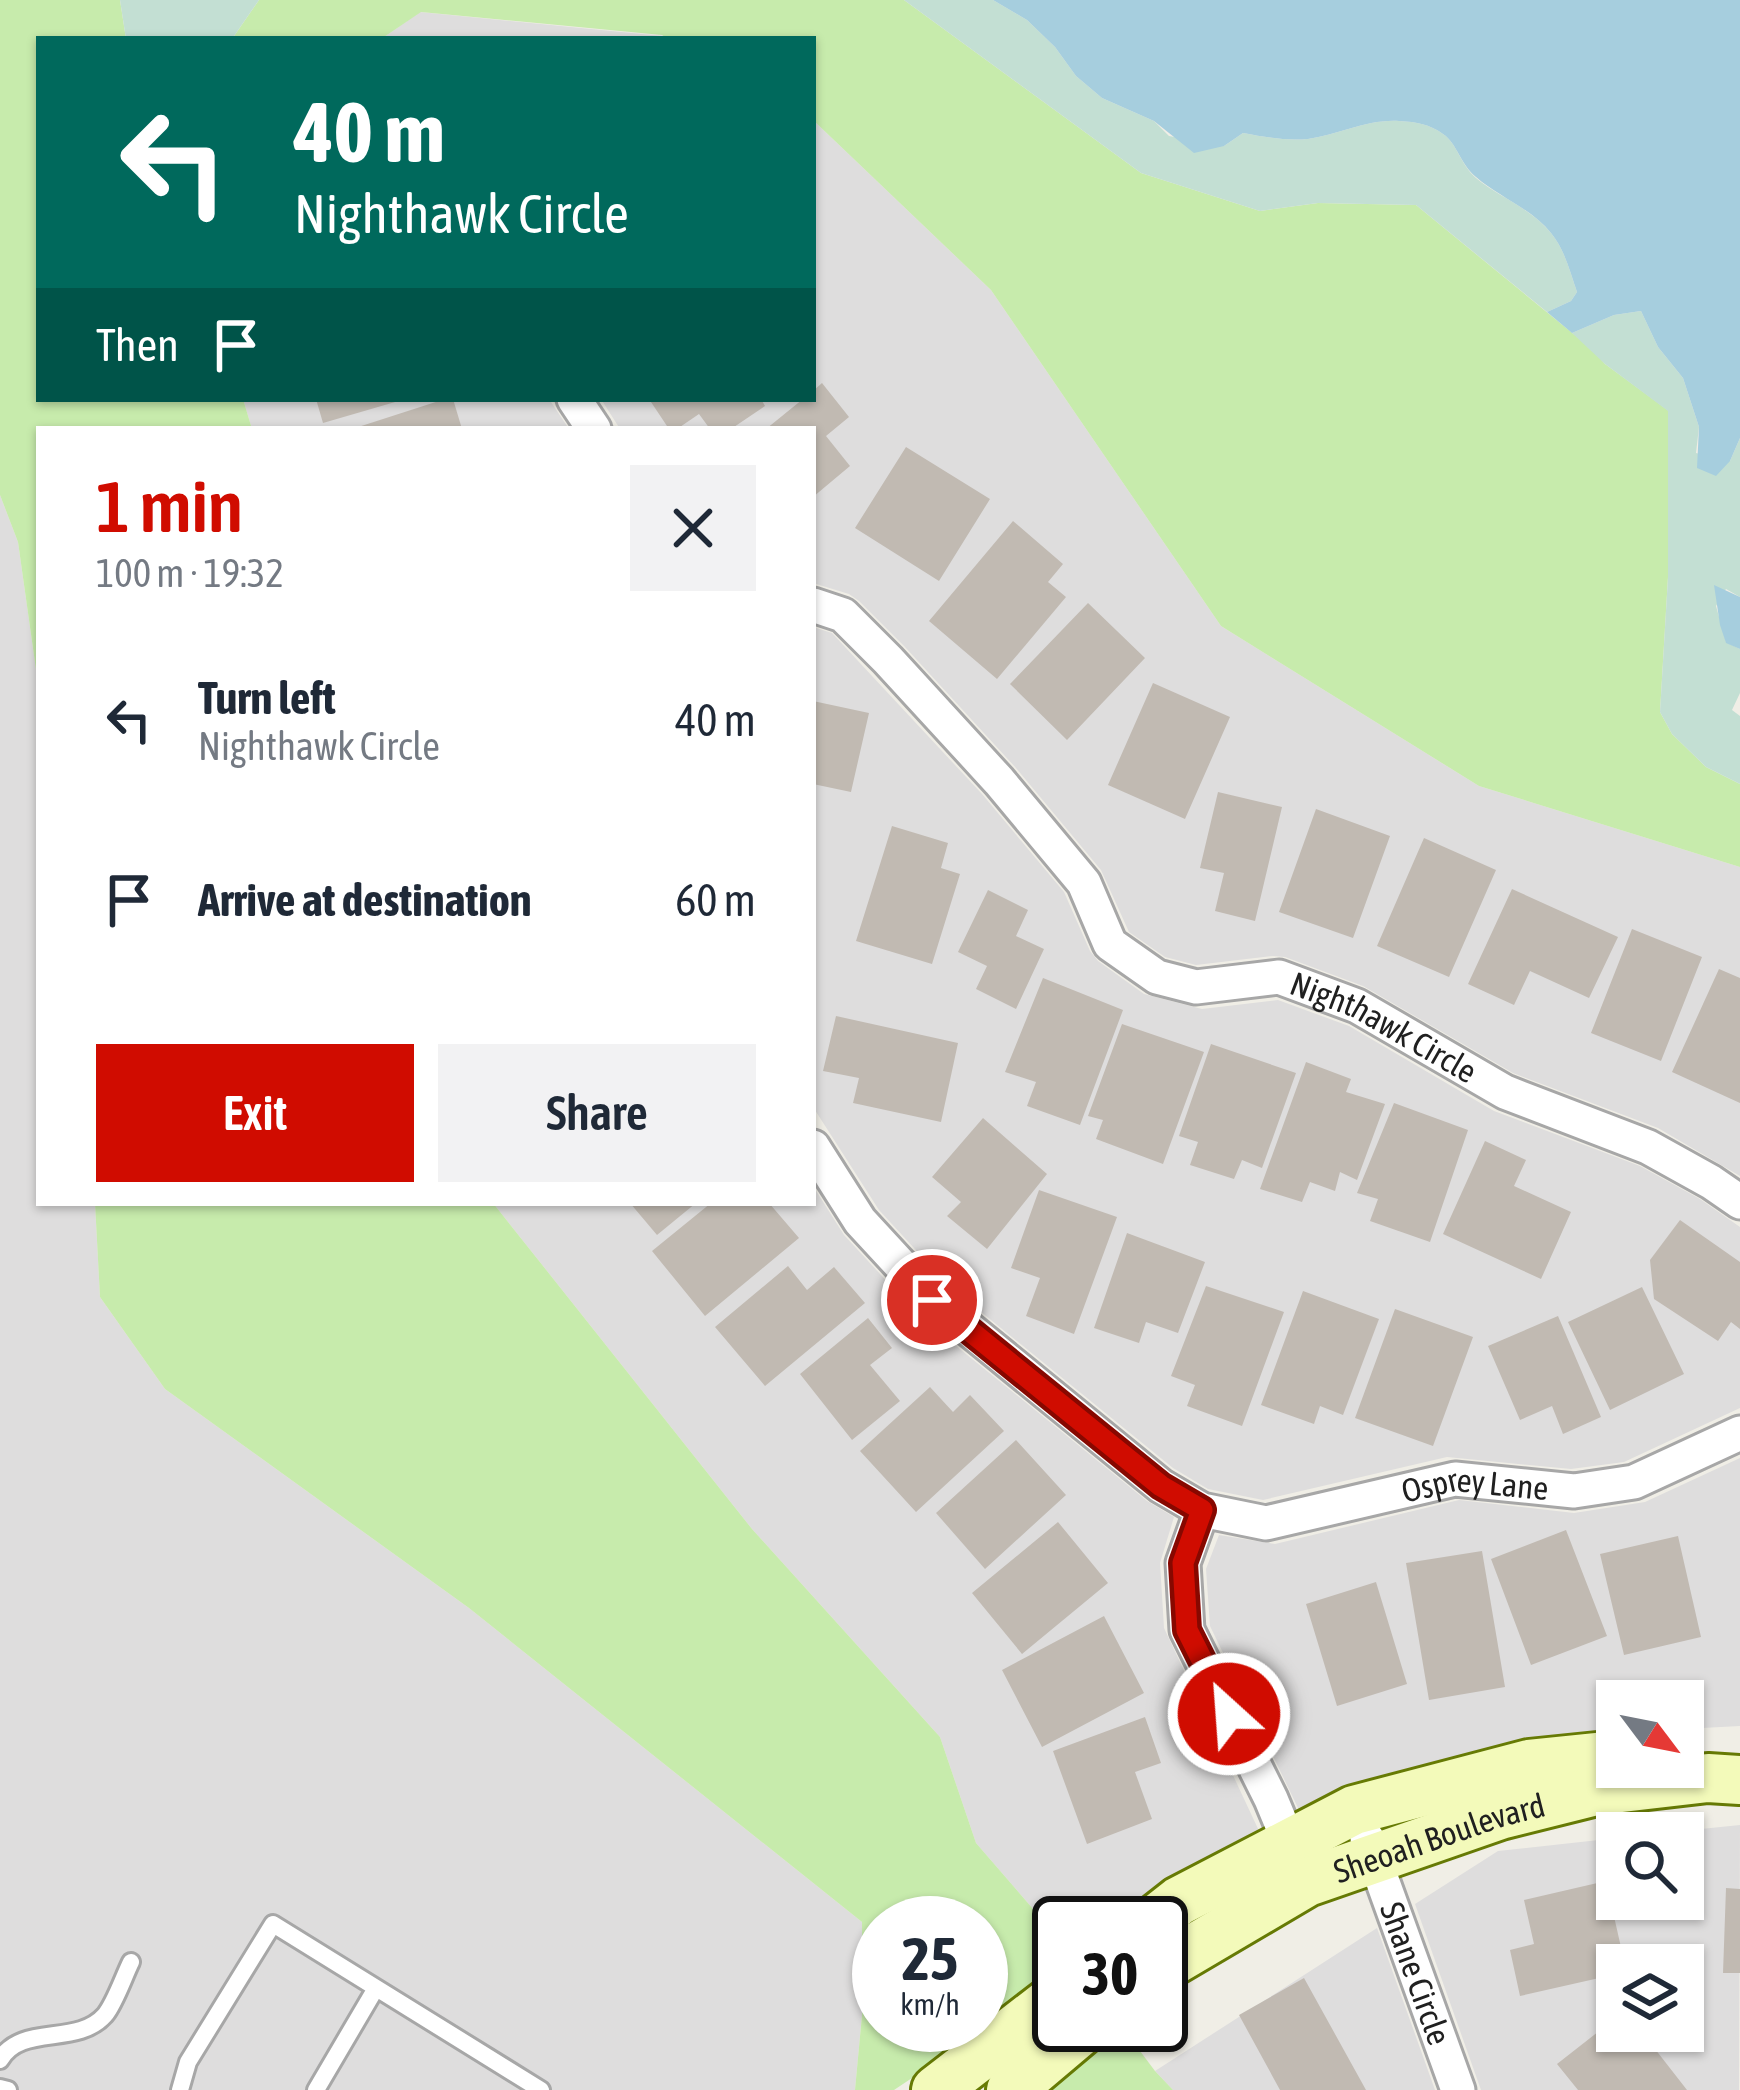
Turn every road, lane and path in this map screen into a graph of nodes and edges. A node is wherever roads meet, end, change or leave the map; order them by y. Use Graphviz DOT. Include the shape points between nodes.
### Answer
graph roads {
  1 [pos="816,606"];
  2 [pos="816,1152"];
  3 [pos="1740,1202"];
  4 [pos="1740,1433"];
  5 [pos="1202,1510"];
  6 [pos="1740,1748"];
  7 [pos="1704,1750"];
  8 [pos="1596,1757"];
  9 [pos="1740,1780"];
  10 [pos="1354,1810"];
  11 [pos="1376,1858"];
  12 [pos="1298,1863"];
  13 [pos="1188,1898"];
  14 [pos="1188,1947"];
  15 [pos="131,1962"];
  16 [pos="376,1988"];
  17 [pos="1032,2016"];
  18 [pos="1056,2052"];
  19 [pos="0,2060"];
  20 [pos="180,2090"];
  21 [pos="316,2090"];
  22 [pos="541,2090"];
  23 [pos="936,2090"];
  24 [pos="1010,2090"];
  25 [pos="1458,2090"];
  1 -- 3 [label="street, Nighthawk Circle" via="844,615 904,677 1084,883 1110,944 1157,977 1196,987 1279,977 1357,1006 1504,1092 1648,1147"];
  2 -- 5 [label="street" via="860,1221 932,1300 1161,1486"];
  4 -- 5 [label="street, Osprey Lane" via="1634,1482 1574,1491 1455,1478 1266,1522"];
  5 -- 12 [label="street" via="1183,1563 1187,1630"];
  6 -- 7 [label="street"];
  8 -- 10 [label="street, Sheoah Boulevard" via="1529,1764"];
  9 -- 11 [label="street, Sheoah Boulevard" via="1596,1791"];
  10 -- 11 [label="street"];
  10 -- 12 [label="street, Sheoah Boulevard"];
  11 -- 12 [label="street, Sheoah Boulevard"];
  11 -- 25 [label="street, Shane Circle"];
  12 -- 13 [label="street, Sheoah Boulevard"];
  12 -- 14 [label="street, Sheoah Boulevard"];
  15 -- 19 [label="lane" via="105,2015 81,2032 14,2044"];
  16 -- 20 [label="lane" via="273,1924 188,2062"];
  16 -- 21 [label="lane"];
  16 -- 22 [label="lane"];
  17 -- 23 [label="street"];
  18 -- 24 [label="street"];
}
